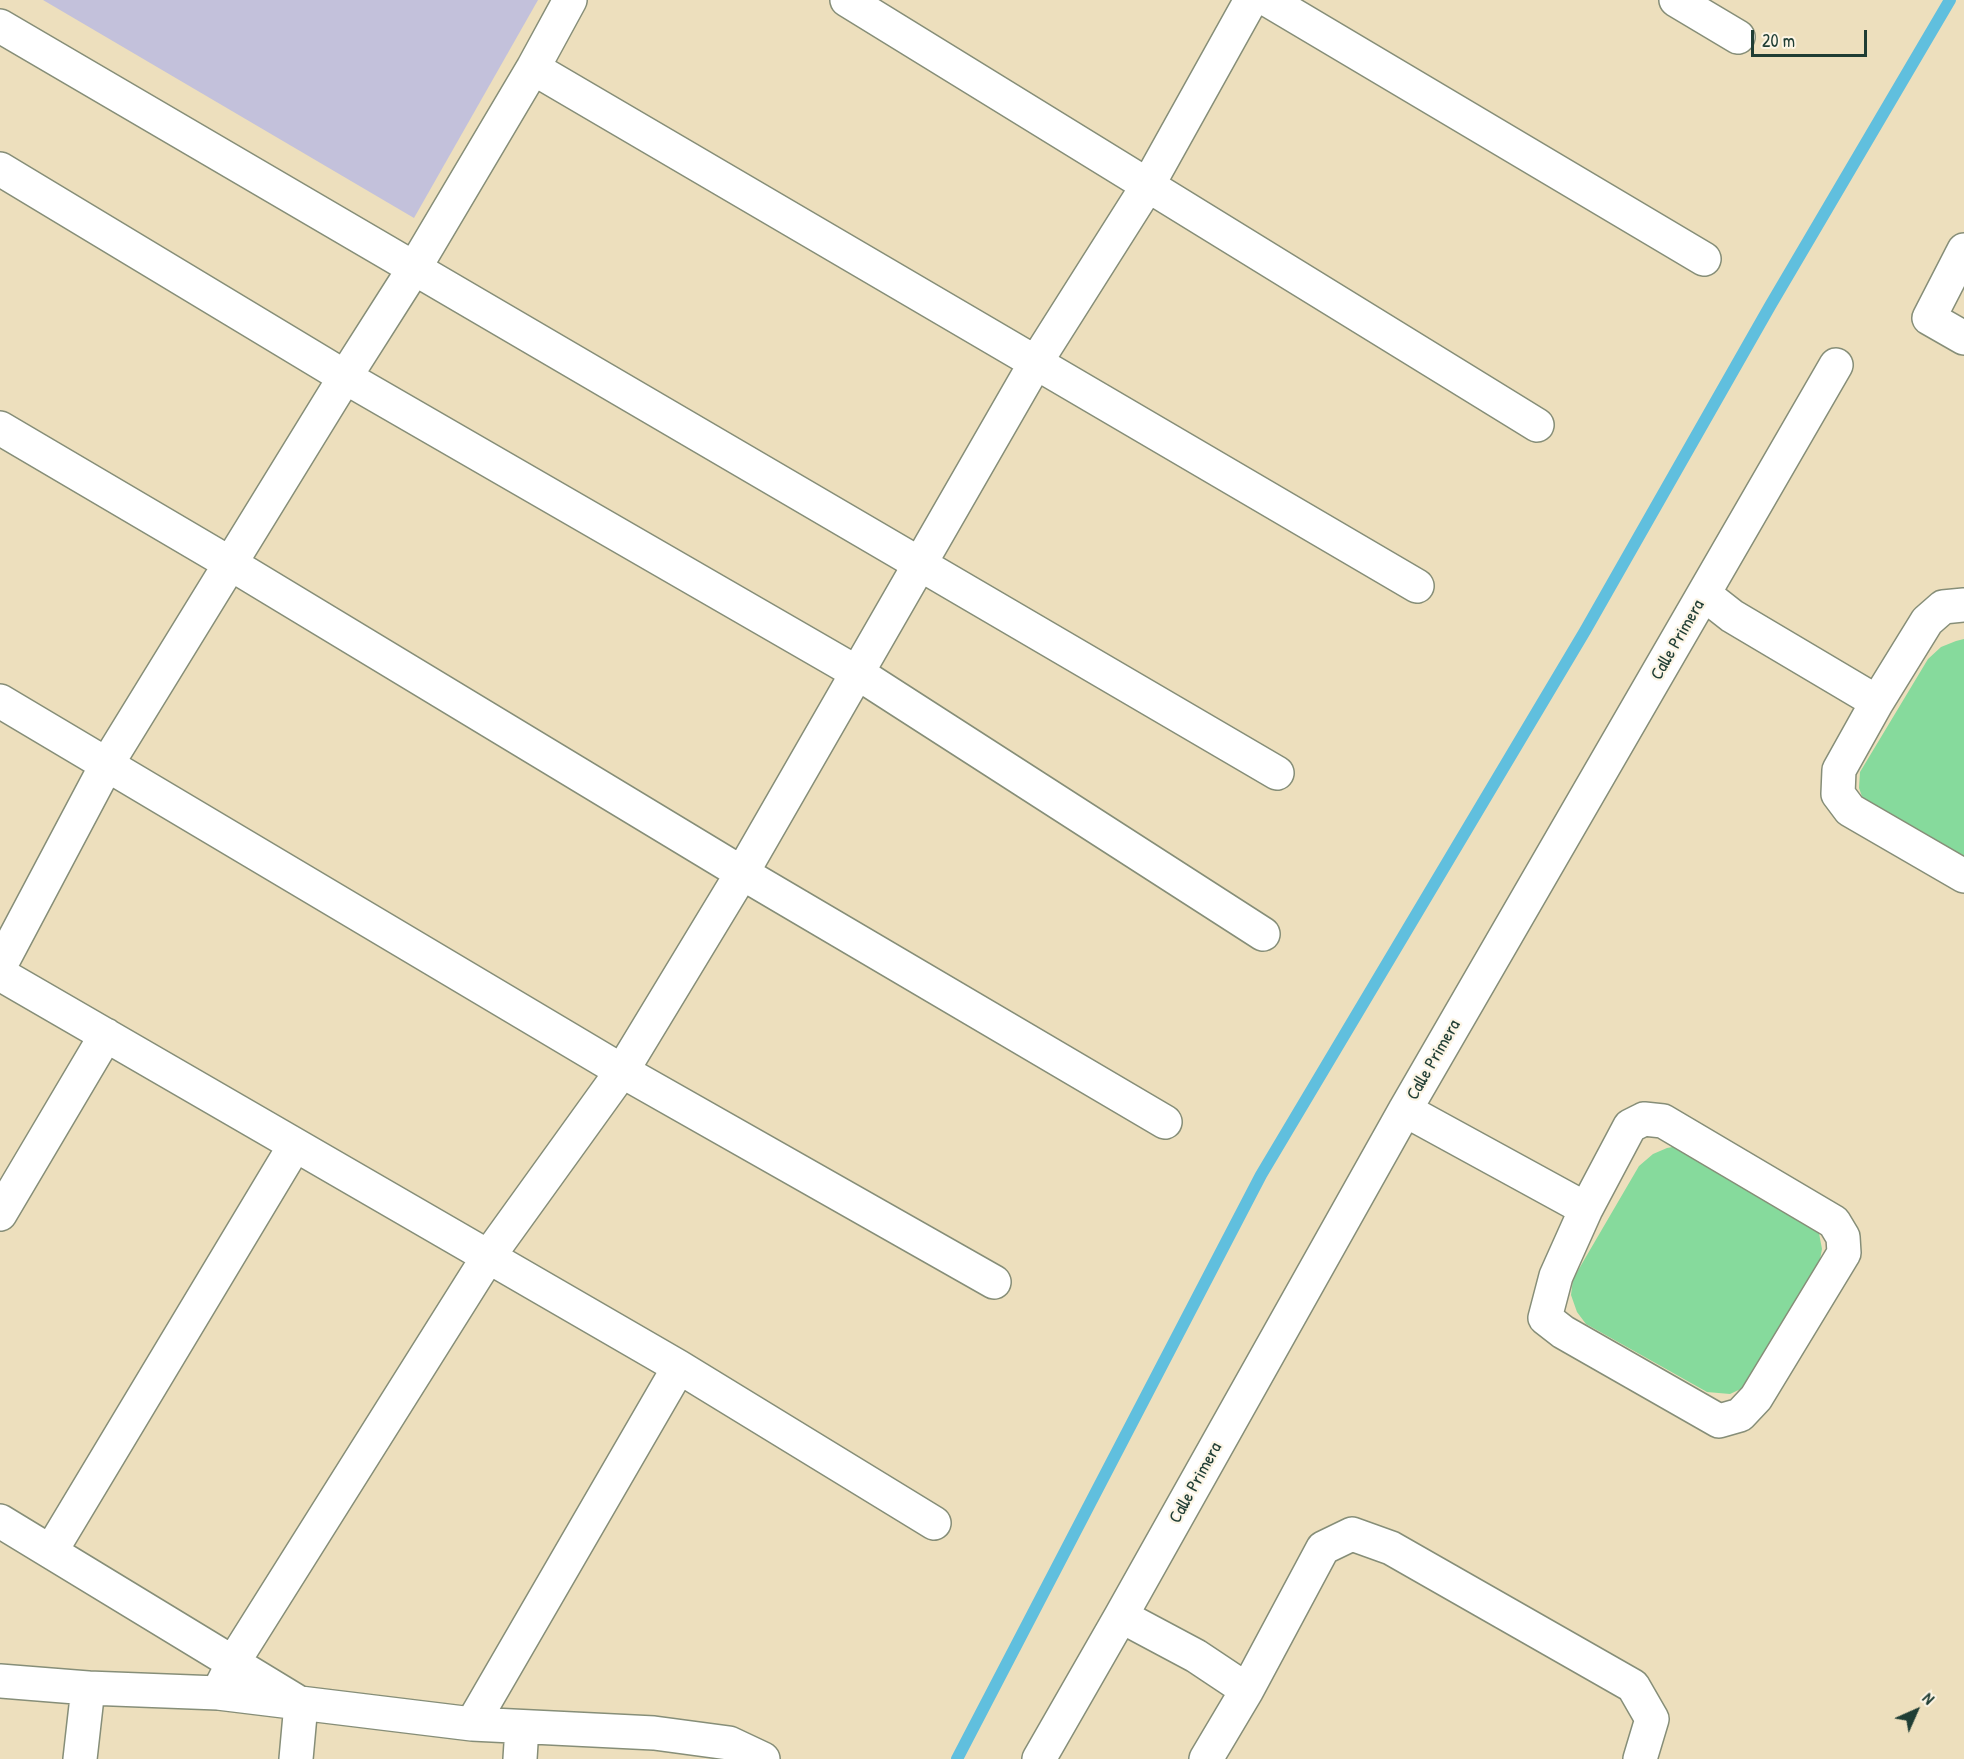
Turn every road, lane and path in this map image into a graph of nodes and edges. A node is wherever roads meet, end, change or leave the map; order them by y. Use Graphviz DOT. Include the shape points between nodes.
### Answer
graph roads {
  1 [pos="570,0"];
  2 [pos="847,0"];
  3 [pos="1251,0"];
  4 [pos="1268,0"];
  5 [pos="1677,0"];
  6 [pos="0,26"];
  7 [pos="1738,37"];
  8 [pos="533,68"];
  9 [pos="0,169"];
  10 [pos="1149,185"];
  11 [pos="1964,250"];
  12 [pos="1704,259"];
  13 [pos="415,267"];
  14 [pos="1964,338"];
  15 [pos="1036,362"];
  16 [pos="1836,365"];
  17 [pos="345,376"];
  18 [pos="1537,425"];
  19 [pos="0,429"];
  20 [pos="231,564"];
  21 [pos="919,564"];
  22 [pos="1417,586"];
  23 [pos="1704,594"];
  24 [pos="1964,604"];
  25 [pos="856,672"];
  26 [pos="0,701"];
  27 [pos="1877,702"];
  28 [pos="107,764"];
  29 [pos="1277,773"];
  30 [pos="742,873"];
  31 [pos="1964,876"];
  32 [pos="1263,934"];
  33 [pos="0,966"];
  34 [pos="0,974"];
  35 [pos="106,1035"];
  36 [pos="621,1071"];
  37 [pos="1405,1110"];
  38 [pos="1165,1122"];
  39 [pos="295,1144"];
  40 [pos="1586,1209"];
  41 [pos="0,1214"];
  42 [pos="488,1257"];
  43 [pos="994,1282"];
  44 [pos="679,1366"];
  45 [pos="0,1521"];
  46 [pos="934,1523"];
  47 [pos="51,1551"];
  48 [pos="1121,1616"];
  49 [pos="234,1661"];
  50 [pos="0,1681"];
  51 [pos="88,1688"];
  52 [pos="1247,1690"];
  53 [pos="218,1693"];
  54 [pos="302,1704"];
  55 [pos="472,1724"];
  56 [pos="522,1726"];
  57 [pos="80,1759"];
  58 [pos="296,1759"];
  59 [pos="520,1759"];
  60 [pos="763,1759"];
  61 [pos="1038,1759"];
  62 [pos="1206,1759"];
  63 [pos="1640,1759"];
  1 -- 8 [label="street"];
  2 -- 10 [label="street"];
  3 -- 10 [label="street"];
  4 -- 12 [label="street"];
  5 -- 7 [label="street"];
  6 -- 13 [label="street"];
  8 -- 13 [label="street"];
  8 -- 15 [label="street"];
  9 -- 17 [label="street"];
  10 -- 15 [label="street"];
  10 -- 18 [label="street"];
  11 -- 14 [label="street" via="1929,318"];
  13 -- 17 [label="street"];
  13 -- 21 [label="street"];
  15 -- 21 [label="street"];
  15 -- 22 [label="street"];
  16 -- 23 [label="street, Calle Primera"];
  17 -- 20 [label="street"];
  17 -- 25 [label="street"];
  19 -- 20 [label="street"];
  20 -- 28 [label="street"];
  20 -- 30 [label="street"];
  21 -- 25 [label="street"];
  21 -- 29 [label="street"];
  23 -- 27 [label="street" via="1732,616"];
  23 -- 37 [label="street, Calle Primera"];
  24 -- 27 [label="street" via="1943,607 1927,621"];
  25 -- 30 [label="street"];
  25 -- 32 [label="street"];
  26 -- 28 [label="street"];
  27 -- 31 [label="street" via="1839,770 1838,794 1850,810"];
  28 -- 33 [label="street"];
  28 -- 36 [label="street"];
  30 -- 36 [label="street"];
  30 -- 38 [label="street"];
  34 -- 35 [label="street"];
  35 -- 39 [label="street"];
  35 -- 41 [label="street"];
  36 -- 42 [label="street"];
  36 -- 43 [label="street"];
  37 -- 40 [label="street"];
  37 -- 48 [label="street, Calle Primera"];
  39 -- 42 [label="street"];
  39 -- 47 [label="street"];
  40 -- 40 [label="street" via="1630,1126 1644,1119 1663,1121 1834,1222 1843,1237 1844,1252 1756,1398 1740,1415 1719,1421 1545,1318 1556,1276"];
  42 -- 44 [label="street"];
  42 -- 49 [label="street"];
  44 -- 46 [label="street"];
  44 -- 55 [label="street"];
  45 -- 47 [label="street"];
  47 -- 49 [label="street"];
  48 -- 52 [label="street" via="1196,1656"];
  48 -- 61 [label="street, Calle Primera"];
  49 -- 53 [label="street"];
  49 -- 54 [label="street"];
  50 -- 51 [label="street"];
  51 -- 53 [label="street"];
  51 -- 57 [label="street"];
  52 -- 62 [label="street"];
  52 -- 63 [label="street" via="1323,1548 1352,1534 1391,1548 1633,1686 1652,1719"];
  53 -- 54 [label="street"];
  54 -- 55 [label="street"];
  54 -- 58 [label="street"];
  55 -- 56 [label="street"];
  56 -- 59 [label="street"];
  56 -- 60 [label="street" via="654,1733 729,1743"];
}
